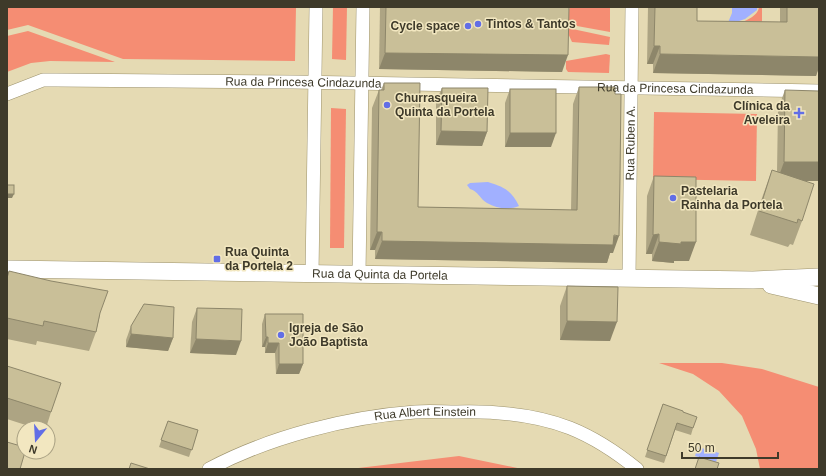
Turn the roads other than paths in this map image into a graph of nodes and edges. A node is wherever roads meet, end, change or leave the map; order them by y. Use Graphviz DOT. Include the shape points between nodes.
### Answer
graph roads {
  1 [pos="316,7"];
  2 [pos="363,7"];
  3 [pos="632,7"];
  4 [pos="314,83"];
  5 [pos="362,84"];
  6 [pos="631,88"];
  7 [pos="819,91"];
  8 [pos="7,94"];
  9 [pos="7,269"];
  10 [pos="312,274"];
  11 [pos="359,274"];
  12 [pos="819,277"];
  13 [pos="629,278"];
  14 [pos="753,280"];
  15 [pos="819,296"];
  16 [pos="209,469"];
  17 [pos="637,469"];
  1 -- 4 [label="street"];
  2 -- 5 [label="street"];
  3 -- 6 [label="street, Rua Ruben A."];
  4 -- 5 [label="street, Rua da Princesa Cindazunda"];
  4 -- 8 [label="street, Rua da Princesa Cindazunda" via="43,80"];
  4 -- 10 [label="street"];
  5 -- 6 [label="street, Rua da Princesa Cindazunda"];
  5 -- 11 [label="street"];
  6 -- 7 [label="street, Rua da Princesa Cindazunda"];
  6 -- 13 [label="street, Rua Ruben A."];
  9 -- 10 [label="street, Rua da Quinta da Portela"];
  10 -- 11 [label="street, Rua da Quinta da Portela"];
  11 -- 13 [label="street, Rua da Quinta da Portela"];
  12 -- 14 [label="street, Rua da Quinta da Portela"];
  13 -- 14 [label="street, Rua da Quinta da Portela"];
  14 -- 15 [label="street, Rua da Quinta da Portela"];
  16 -- 17 [label="street, Rua Albert Einstein" via="258,447 368,418 415,412 488,412 546,420 570,428 597,441"];
}
